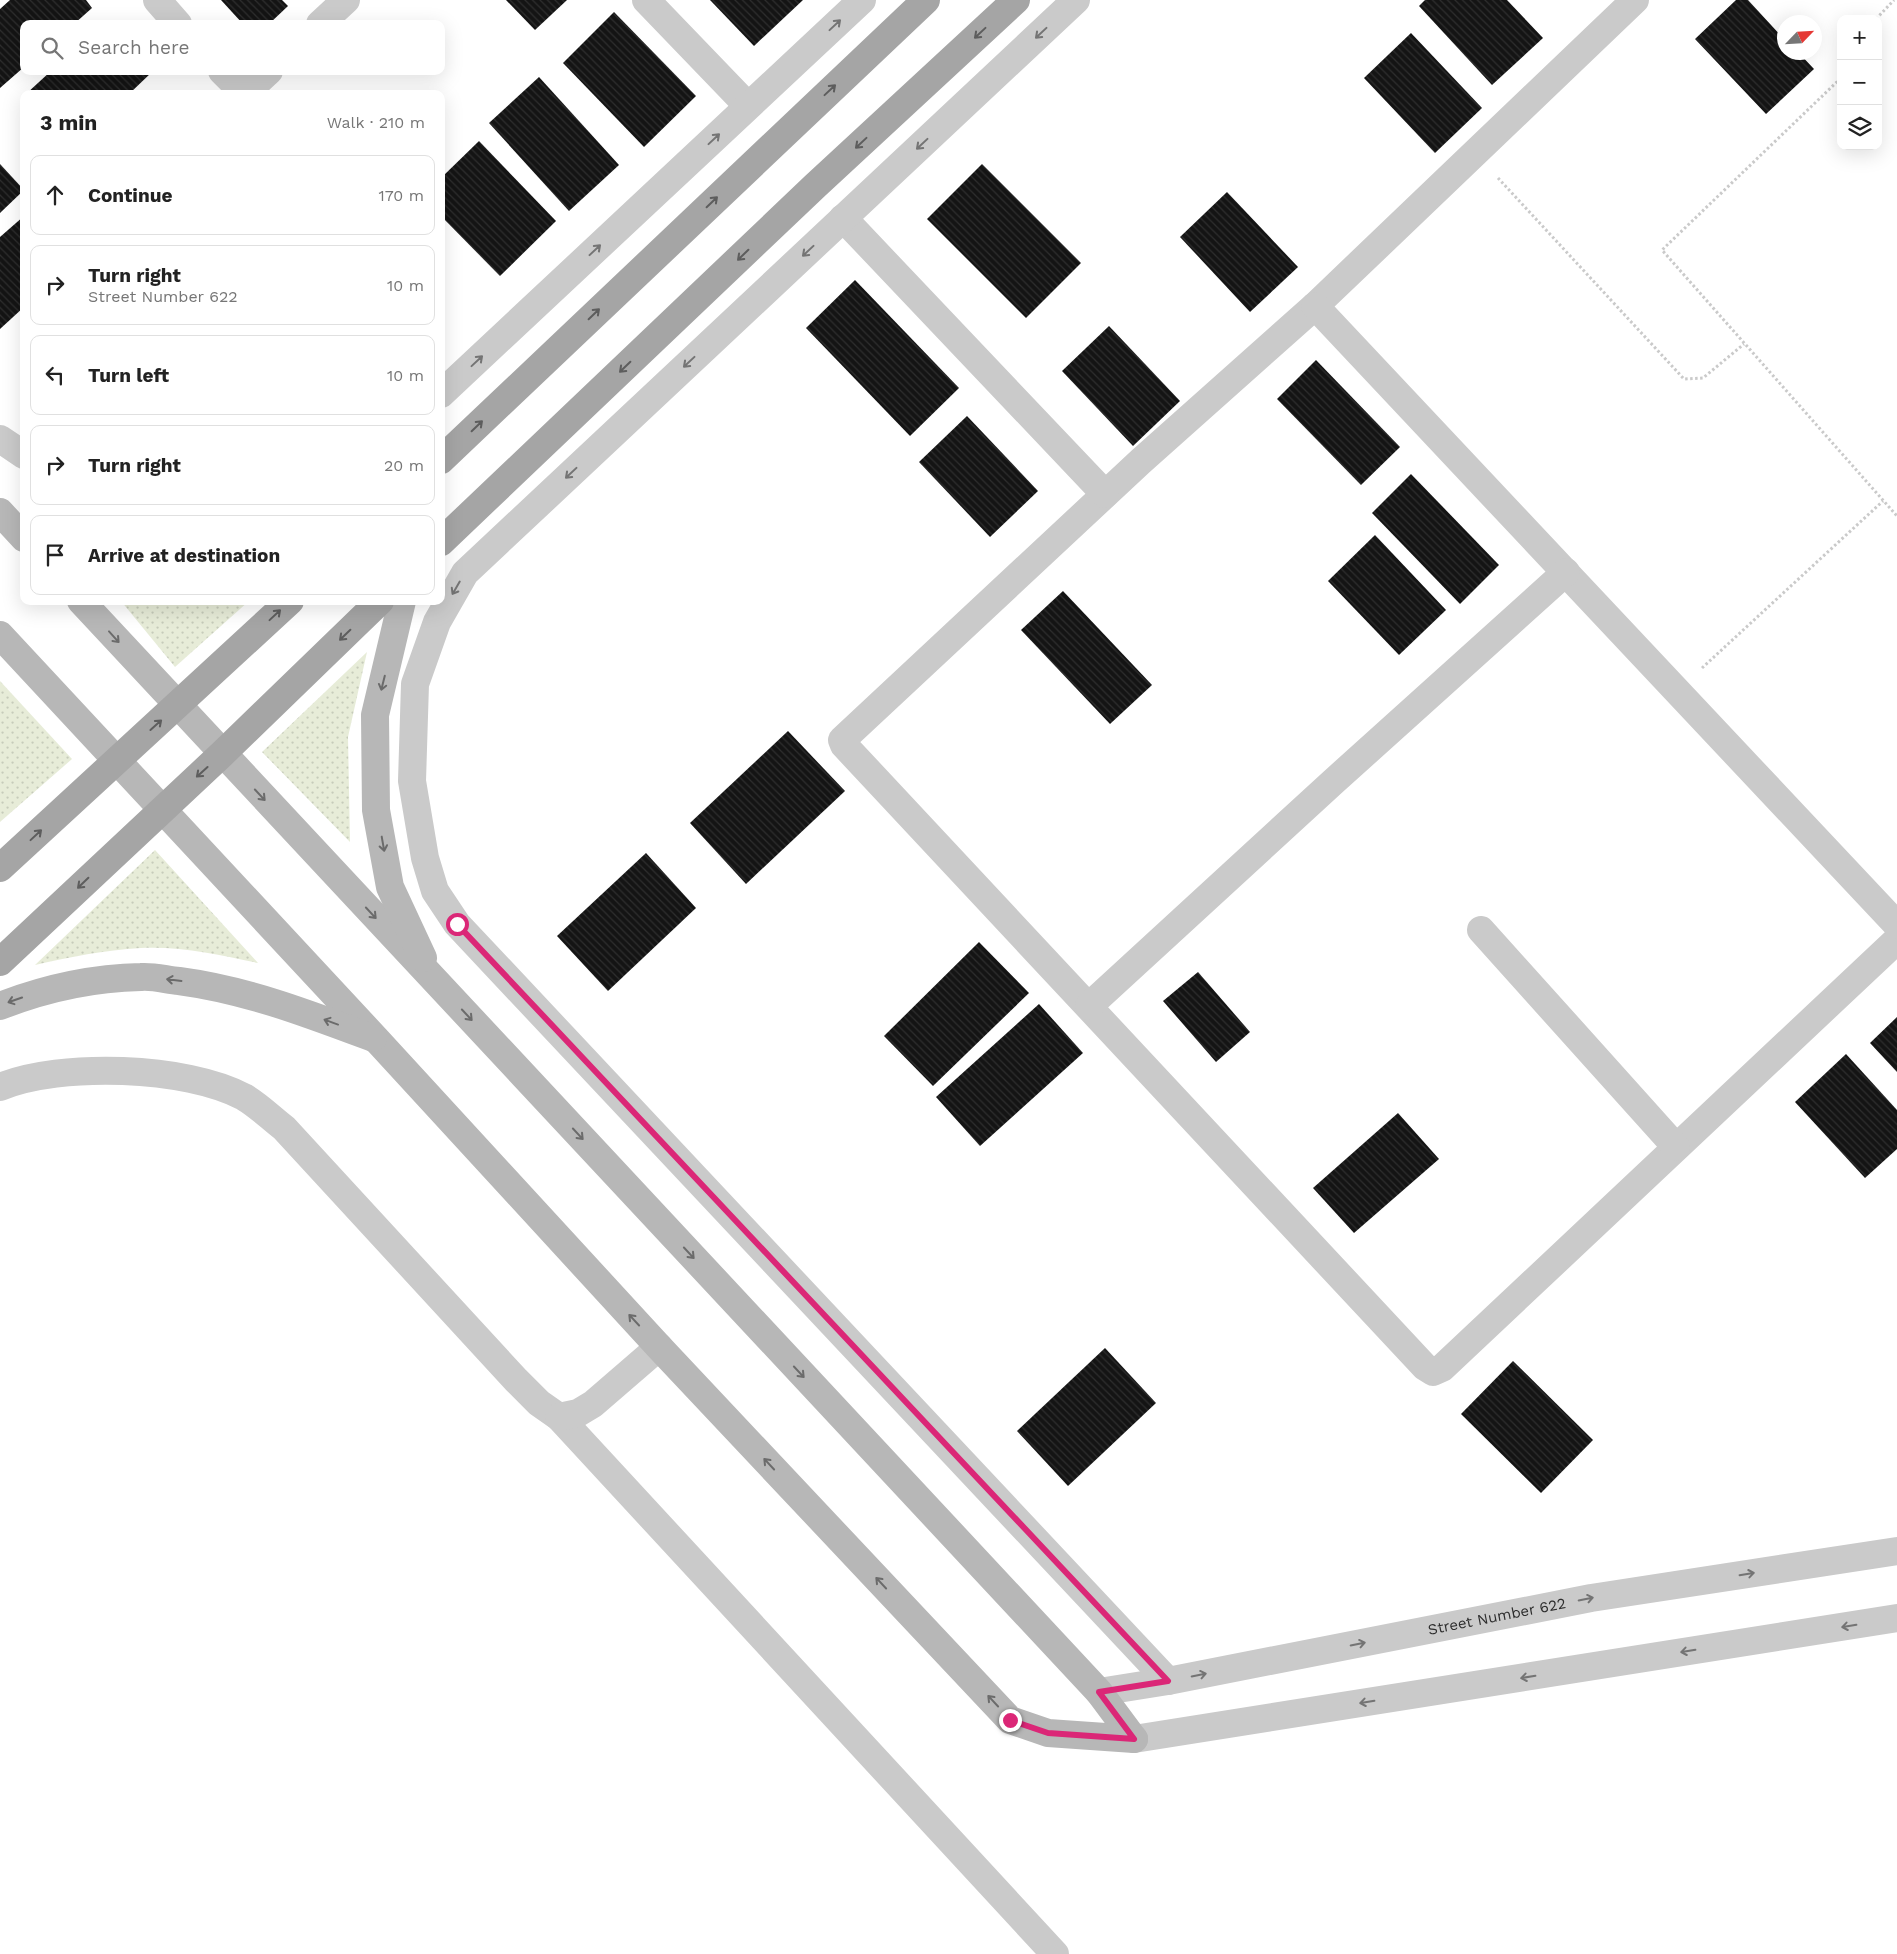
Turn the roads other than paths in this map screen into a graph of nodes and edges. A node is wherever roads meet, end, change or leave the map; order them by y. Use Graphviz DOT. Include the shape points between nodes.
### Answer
graph roads {
  1 [pos="157,0"];
  2 [pos="346,0"];
  3 [pos="646,0"];
  4 [pos="862,0"];
  5 [pos="926,0"];
  6 [pos="1016,0"];
  7 [pos="1076,0"];
  8 [pos="1636,0"];
  9 [pos="174,20"];
  10 [pos="324,20"];
  11 [pos="226,75"];
  12 [pos="265,75"];
  13 [pos="241,90"];
  14 [pos="244,90"];
  15 [pos="748,106"];
  16 [pos="843,218"];
  17 [pos="1314,306"];
  18 [pos="445,390"];
  19 [pos="0,439"];
  20 [pos="20,452"];
  21 [pos="445,456"];
  22 [pos="1105,494"];
  23 [pos="0,496"];
  24 [pos="20,508"];
  25 [pos="0,512"];
  26 [pos="20,534"];
  27 [pos="445,538"];
  28 [pos="1566,572"];
  29 [pos="85,605"];
  30 [pos="286,605"];
  31 [pos="376,605"];
  32 [pos="401,605"];
  33 [pos="0,635"];
  34 [pos="177,706"];
  35 [pos="222,754"];
  36 [pos="116,762"];
  37 [pos="162,808"];
  38 [pos="0,868"];
  39 [pos="1897,925"];
  40 [pos="1481,930"];
  41 [pos="1897,940"];
  42 [pos="0,962"];
  43 [pos="434,980"];
  44 [pos="0,1006"];
  45 [pos="1089,1006"];
  46 [pos="376,1039"];
  47 [pos="0,1087"];
  48 [pos="1676,1147"];
  49 [pos="659,1348"];
  50 [pos="559,1417"];
  51 [pos="1897,1551"];
  52 [pos="1897,1618"];
  53 [pos="1168,1681"];
  54 [pos="1099,1692"];
  55 [pos="1134,1739"];
  56 [pos="1055,1954"];
  1 -- 9 [label="street"];
  2 -- 10 [label="street"];
  3 -- 15 [label="street"];
  15 -- 4 [label="street, one-way"];
  21 -- 5 [label="main road, one-way"];
  6 -- 27 [label="main road, one-way" via="814,186"];
  7 -- 16 [label="street, one-way"];
  8 -- 17 [label="street"];
  11 -- 13 [label="street"];
  12 -- 14 [label="street"];
  18 -- 15 [label="street, one-way"];
  16 -- 22 [label="street"];
  16 -- 53 [label="street, one-way" via="465,573 437,622 416,684 412,781 425,858 435,891 457,924"];
  17 -- 22 [label="street"];
  17 -- 28 [label="street"];
  19 -- 20 [label="street"];
  22 -- 45 [label="street" via="842,740"];
  23 -- 24 [label="main road"];
  25 -- 26 [label="main road"];
  28 -- 39 [label="street"];
  28 -- 45 [label="street"];
  29 -- 34 [label="main road, one-way"];
  34 -- 30 [label="main road, one-way"];
  31 -- 35 [label="main road, one-way"];
  32 -- 43 [label="main road, one-way" via="375,715 376,810 390,887"];
  33 -- 36 [label="main road"];
  34 -- 35 [label="main road"];
  36 -- 34 [label="main road, one-way"];
  35 -- 37 [label="main road, one-way"];
  35 -- 43 [label="main road, one-way"];
  36 -- 37 [label="main road"];
  38 -- 36 [label="main road, one-way"];
  37 -- 42 [label="main road, one-way"];
  37 -- 46 [label="main road"];
  40 -- 48 [label="street"];
  41 -- 48 [label="street"];
  43 -- 54 [label="main road, one-way"];
  46 -- 44 [label="main road, one-way" via="270,1000 206,984 143,976 90,980 47,989"];
  45 -- 48 [label="street" via="1433,1372 1442,1368"];
  49 -- 46 [label="main road, one-way"];
  47 -- 50 [label="street" via="16,1081 90,1070 190,1077 244,1098 284,1128 516,1380"];
  49 -- 50 [label="street" via="593,1404 578,1413"];
  55 -- 49 [label="main road, one-way" via="1048,1733 1010,1720"];
  50 -- 56 [label="street"];
  53 -- 51 [label="street, Street Number 622, one-way" via="1591,1598"];
  52 -- 55 [label="street, one-way"];
  53 -- 54 [label="street, Street Number 622"];
  54 -- 55 [label="main road"];
}
